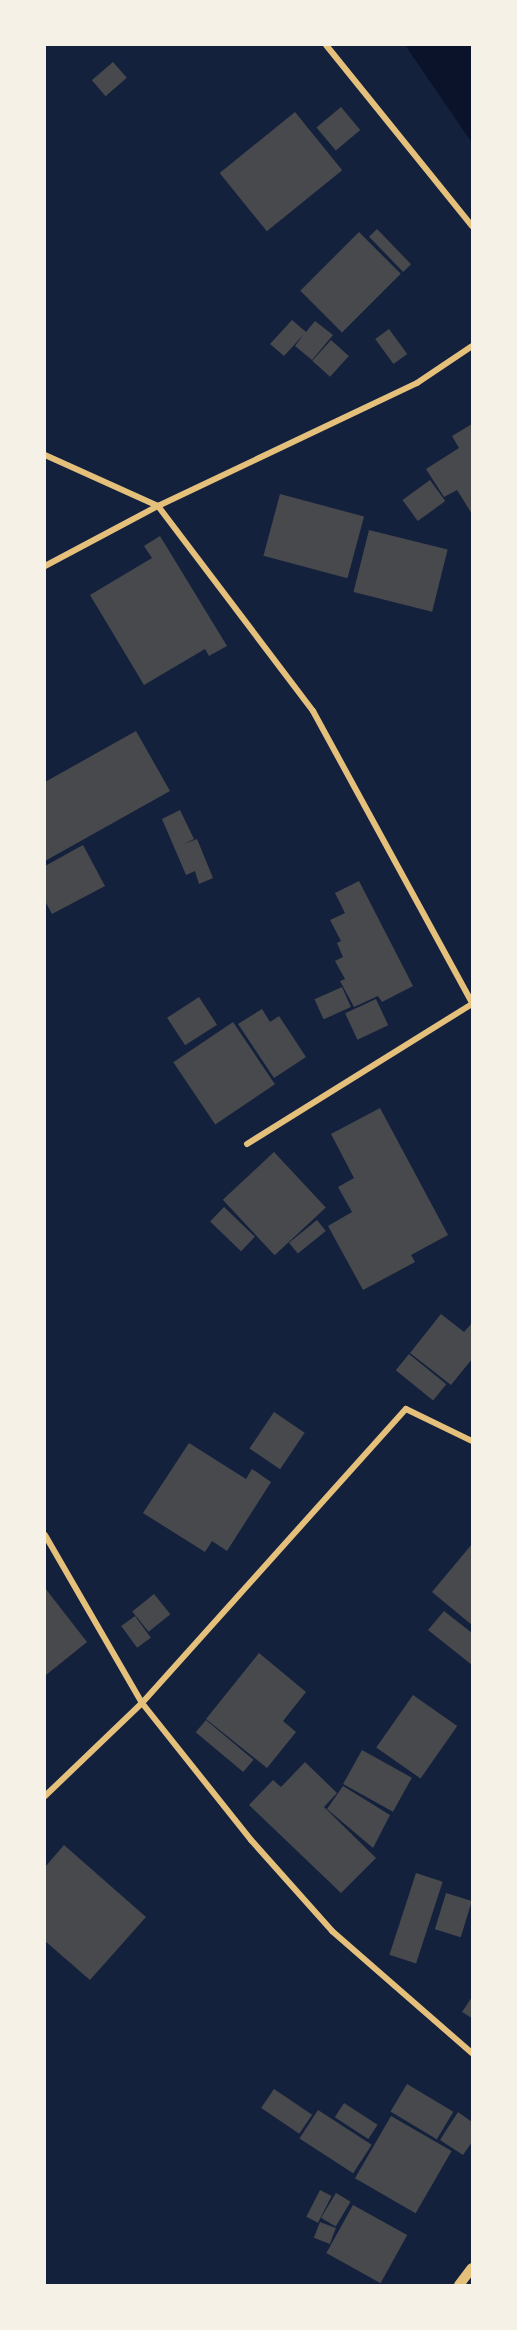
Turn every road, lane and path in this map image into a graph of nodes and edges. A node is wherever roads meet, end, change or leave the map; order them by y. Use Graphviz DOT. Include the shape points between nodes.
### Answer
graph roads {
  1 [pos="326,45"];
  2 [pos="472,226"];
  3 [pos="472,346"];
  4 [pos="45,455"];
  5 [pos="158,506"];
  6 [pos="45,566"];
  7 [pos="472,1004"];
  8 [pos="247,1144"];
  9 [pos="472,1441"];
  10 [pos="45,1535"];
  11 [pos="142,1703"];
  12 [pos="45,1796"];
  13 [pos="472,2053"];
  14 [pos="472,2268"];
  15 [pos="459,2285"];
  1 -- 2 [label="street"];
  3 -- 5 [label="street" via="417,382"];
  4 -- 5 [label="street"];
  5 -- 6 [label="street"];
  5 -- 7 [label="street" via="312,711"];
  7 -- 8 [label="street"];
  9 -- 11 [label="street" via="406,1409"];
  10 -- 11 [label="street"];
  11 -- 12 [label="street"];
  11 -- 13 [label="street" via="251,1840 332,1931"];
  14 -- 15 [label="street"];
}
